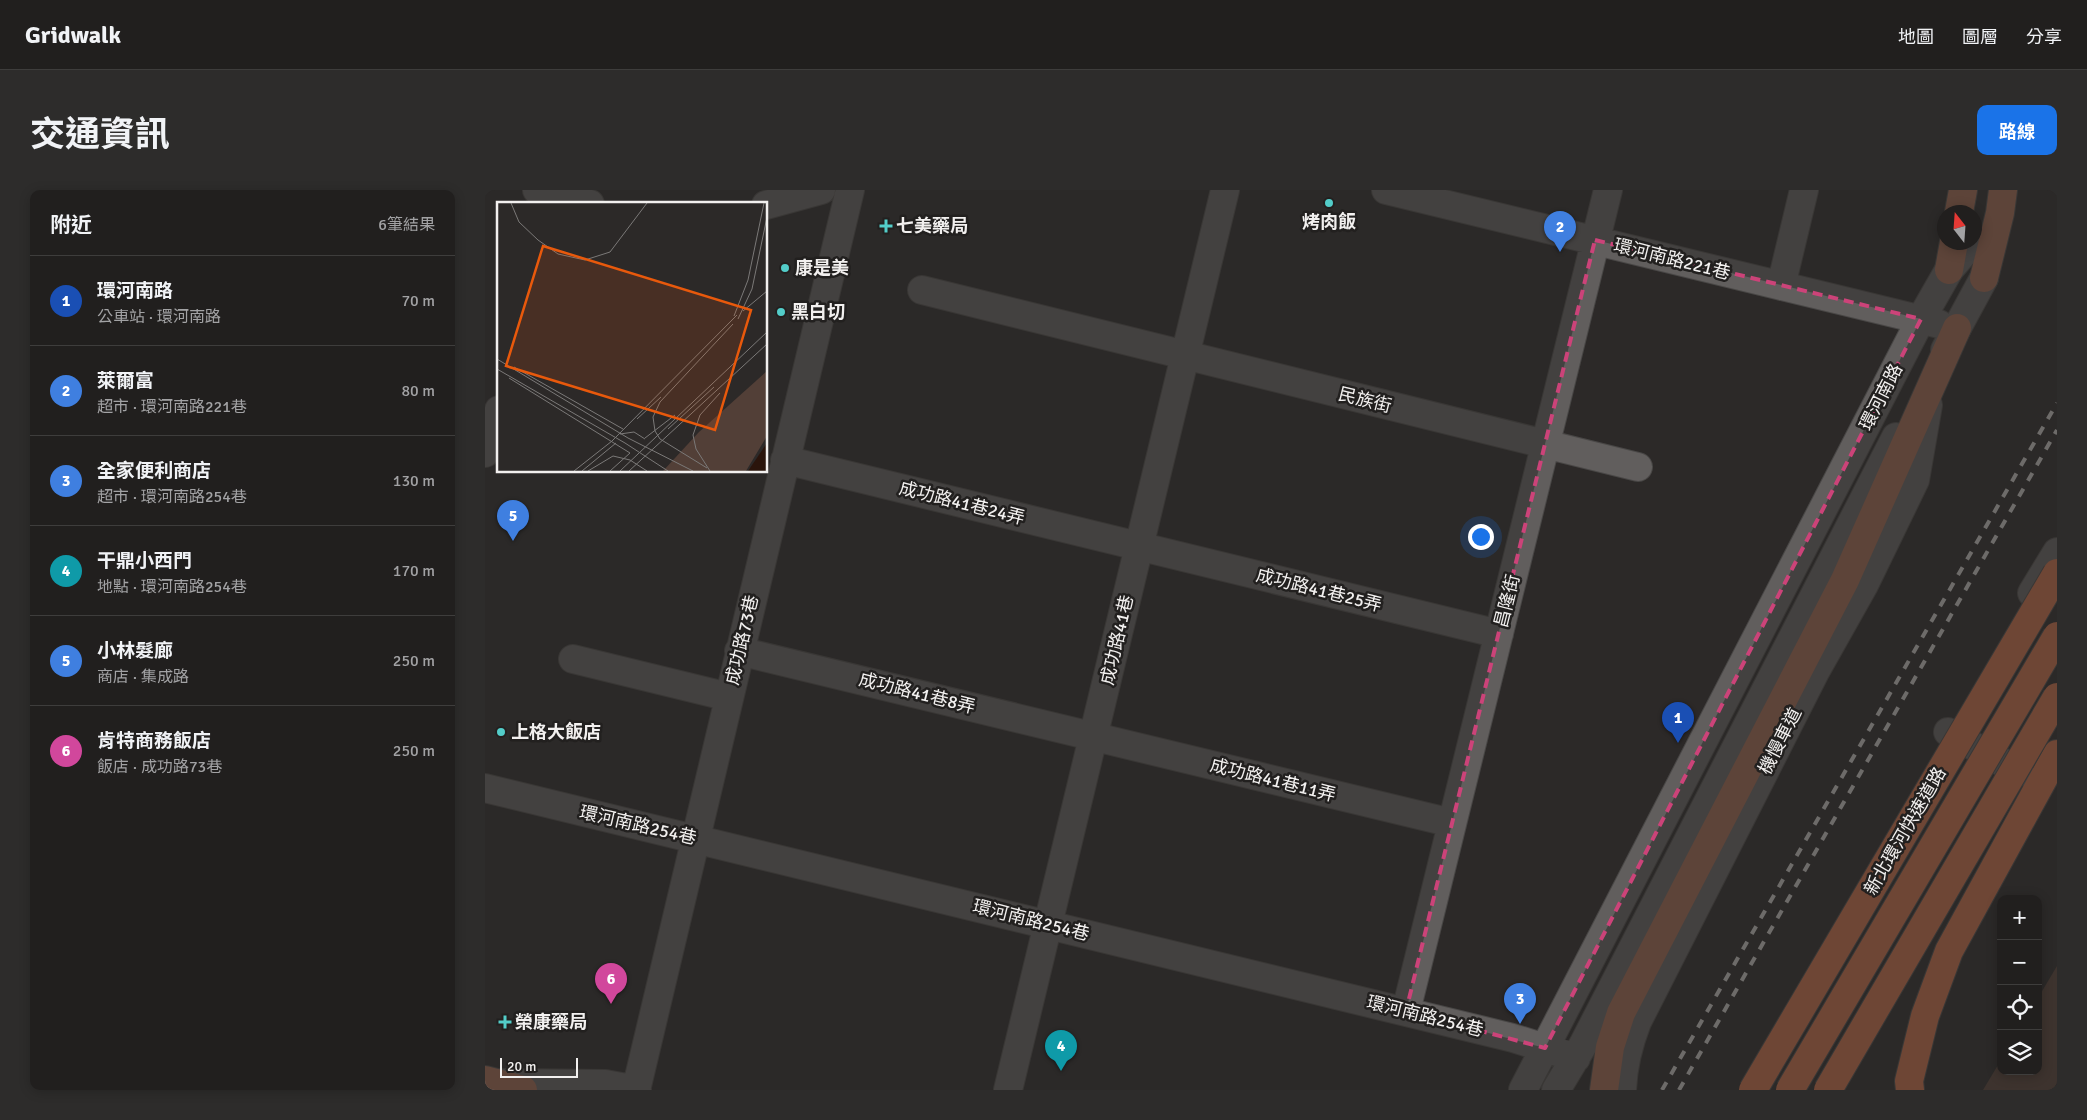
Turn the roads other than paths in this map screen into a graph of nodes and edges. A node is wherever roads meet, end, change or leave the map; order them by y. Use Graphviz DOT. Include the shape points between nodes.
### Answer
graph roads {
  1 [pos="537,190"];
  2 [pos="821,190"];
  3 [pos="850,190"];
  4 [pos="1225,190"];
  5 [pos="1386,190"];
  6 [pos="1608,190"];
  7 [pos="1804,190"];
  8 [pos="1963,190"];
  9 [pos="2015,190"];
  10 [pos="1423,194"];
  11 [pos="573,202"];
  12 [pos="2001,202"];
  13 [pos="767,205"];
  14 [pos="1960,205"];
  15 [pos="1982,230"];
  16 [pos="1595,240"];
  17 [pos="1953,250"];
  18 [pos="1967,250"];
  19 [pos="1949,270"];
  20 [pos="1984,278"];
  21 [pos="1781,286"];
  22 [pos="922,290"];
  23 [pos="1921,320"];
  24 [pos="1957,328"];
  25 [pos="1185,355"];
  26 [pos="497,416"];
  27 [pos="1545,444"];
  28 [pos="485,453"];
  29 [pos="785,460"];
  30 [pos="1638,467"];
  31 [pos="1139,546"];
  32 [pos="2057,552"];
  33 [pos="2057,573"];
  34 [pos="1854,583"];
  35 [pos="1499,634"];
  36 [pos="2057,636"];
  37 [pos="739,651"];
  38 [pos="573,659"];
  39 [pos="729,697"];
  40 [pos="2057,697"];
  41 [pos="2057,709"];
  42 [pos="1948,732"];
  43 [pos="1094,736"];
  44 [pos="2057,754"];
  45 [pos="2020,772"];
  46 [pos="485,788"];
  47 [pos="1452,823"];
  48 [pos="695,838"];
  49 [pos="1048,924"];
  50 [pos="1406,1011"];
  51 [pos="1545,1048"];
  52 [pos="1577,1058"];
  53 [pos="491,1081"];
  54 [pos="523,1090"];
  55 [pos="637,1090"];
  56 [pos="1008,1090"];
  57 [pos="1523,1090"];
  58 [pos="1556,1090"];
  59 [pos="1604,1090"];
  60 [pos="1622,1090"];
  61 [pos="1740,1090"];
  62 [pos="1753,1090"];
  63 [pos="1790,1090"];
  64 [pos="1828,1090"];
  65 [pos="1832,1090"];
  66 [pos="1910,1090"];
  1 -- 11 [label="street"];
  2 -- 13 [label="street"];
  3 -- 29 [label="street, 成功路73巷"];
  4 -- 25 [label="street, 成功路41巷"];
  5 -- 10 [label="street, 環河南路221巷"];
  6 -- 16 [label="street, 昌隆街"];
  7 -- 21 [label="street"];
  8 -- 14 [label="main road"];
  9 -- 12 [label="street, 環河南路"];
  10 -- 16 [label="street, 環河南路221巷"];
  12 -- 15 [label="street, 環河南路"];
  12 -- 20 [label="main road"];
  16 -- 21 [label="street, 環河南路221巷"];
  16 -- 27 [label="street, 昌隆街"];
  17 -- 19 [label="main road"];
  18 -- 19 [label="street, 環河南路"];
  19 -- 23 [label="street, 環河南路"];
  20 -- 24 [label="street, 環河南路"];
  21 -- 23 [label="street, 環河南路221巷"];
  22 -- 25 [label="street, 民族街"];
  23 -- 24 [label="street, 環河南路221巷"];
  23 -- 51 [label="street, 環河南路"];
  24 -- 34 [label="main road"];
  24 -- 52 [label="street, 環河南路" via="1905,419"];
  25 -- 27 [label="street, 民族街"];
  25 -- 31 [label="street, 成功路41巷"];
  26 -- 28 [label="street"];
  27 -- 30 [label="street, 民族街"];
  27 -- 35 [label="street, 昌隆街"];
  29 -- 31 [label="street, 成功路41巷24弄"];
  29 -- 37 [label="street, 成功路73巷"];
  31 -- 35 [label="street, 成功路41巷25弄"];
  31 -- 43 [label="street, 成功路41巷"];
  32 -- 42 [label="street"];
  33 -- 62 [label="highway, 新北環河快速道路, bridge"];
  34 -- 59 [label="main road" via="1621,1013 1610,1047"];
  34 -- 60 [label="street, 機慢車道" via="1815,672 1637,1022 1628,1044"];
  35 -- 47 [label="street, 昌隆街"];
  36 -- 63 [label="highway, bridge"];
  37 -- 39 [label="street, 成功路73巷"];
  37 -- 43 [label="street, 成功路41巷8弄"];
  38 -- 39 [label="street"];
  39 -- 48 [label="street, 成功路73巷"];
  40 -- 64 [label="highway, bridge"];
  41 -- 45 [label="street"];
  42 -- 45 [label="street"];
  42 -- 61 [label="street"];
  43 -- 47 [label="street, 成功路41巷11弄"];
  43 -- 49 [label="street, 成功路41巷"];
  44 -- 66 [label="highway" via="1949,951 1925,1016 1909,1081"];
  45 -- 65 [label="street"];
  46 -- 48 [label="street, 環河南路254巷"];
  47 -- 50 [label="street, 昌隆街"];
  48 -- 49 [label="street, 環河南路254巷"];
  48 -- 55 [label="street, 成功路73巷"];
  49 -- 50 [label="street, 環河南路254巷"];
  49 -- 56 [label="street, 成功路41巷"];
  50 -- 51 [label="street, 環河南路254巷"];
  51 -- 52 [label="street, 環河南路254巷"];
  51 -- 57 [label="street, 環河南路"];
  52 -- 58 [label="street, 環河南路"];
  53 -- 54 [label="main road"];
  53 -- 55 [label="street" via="605,1084"];
}
